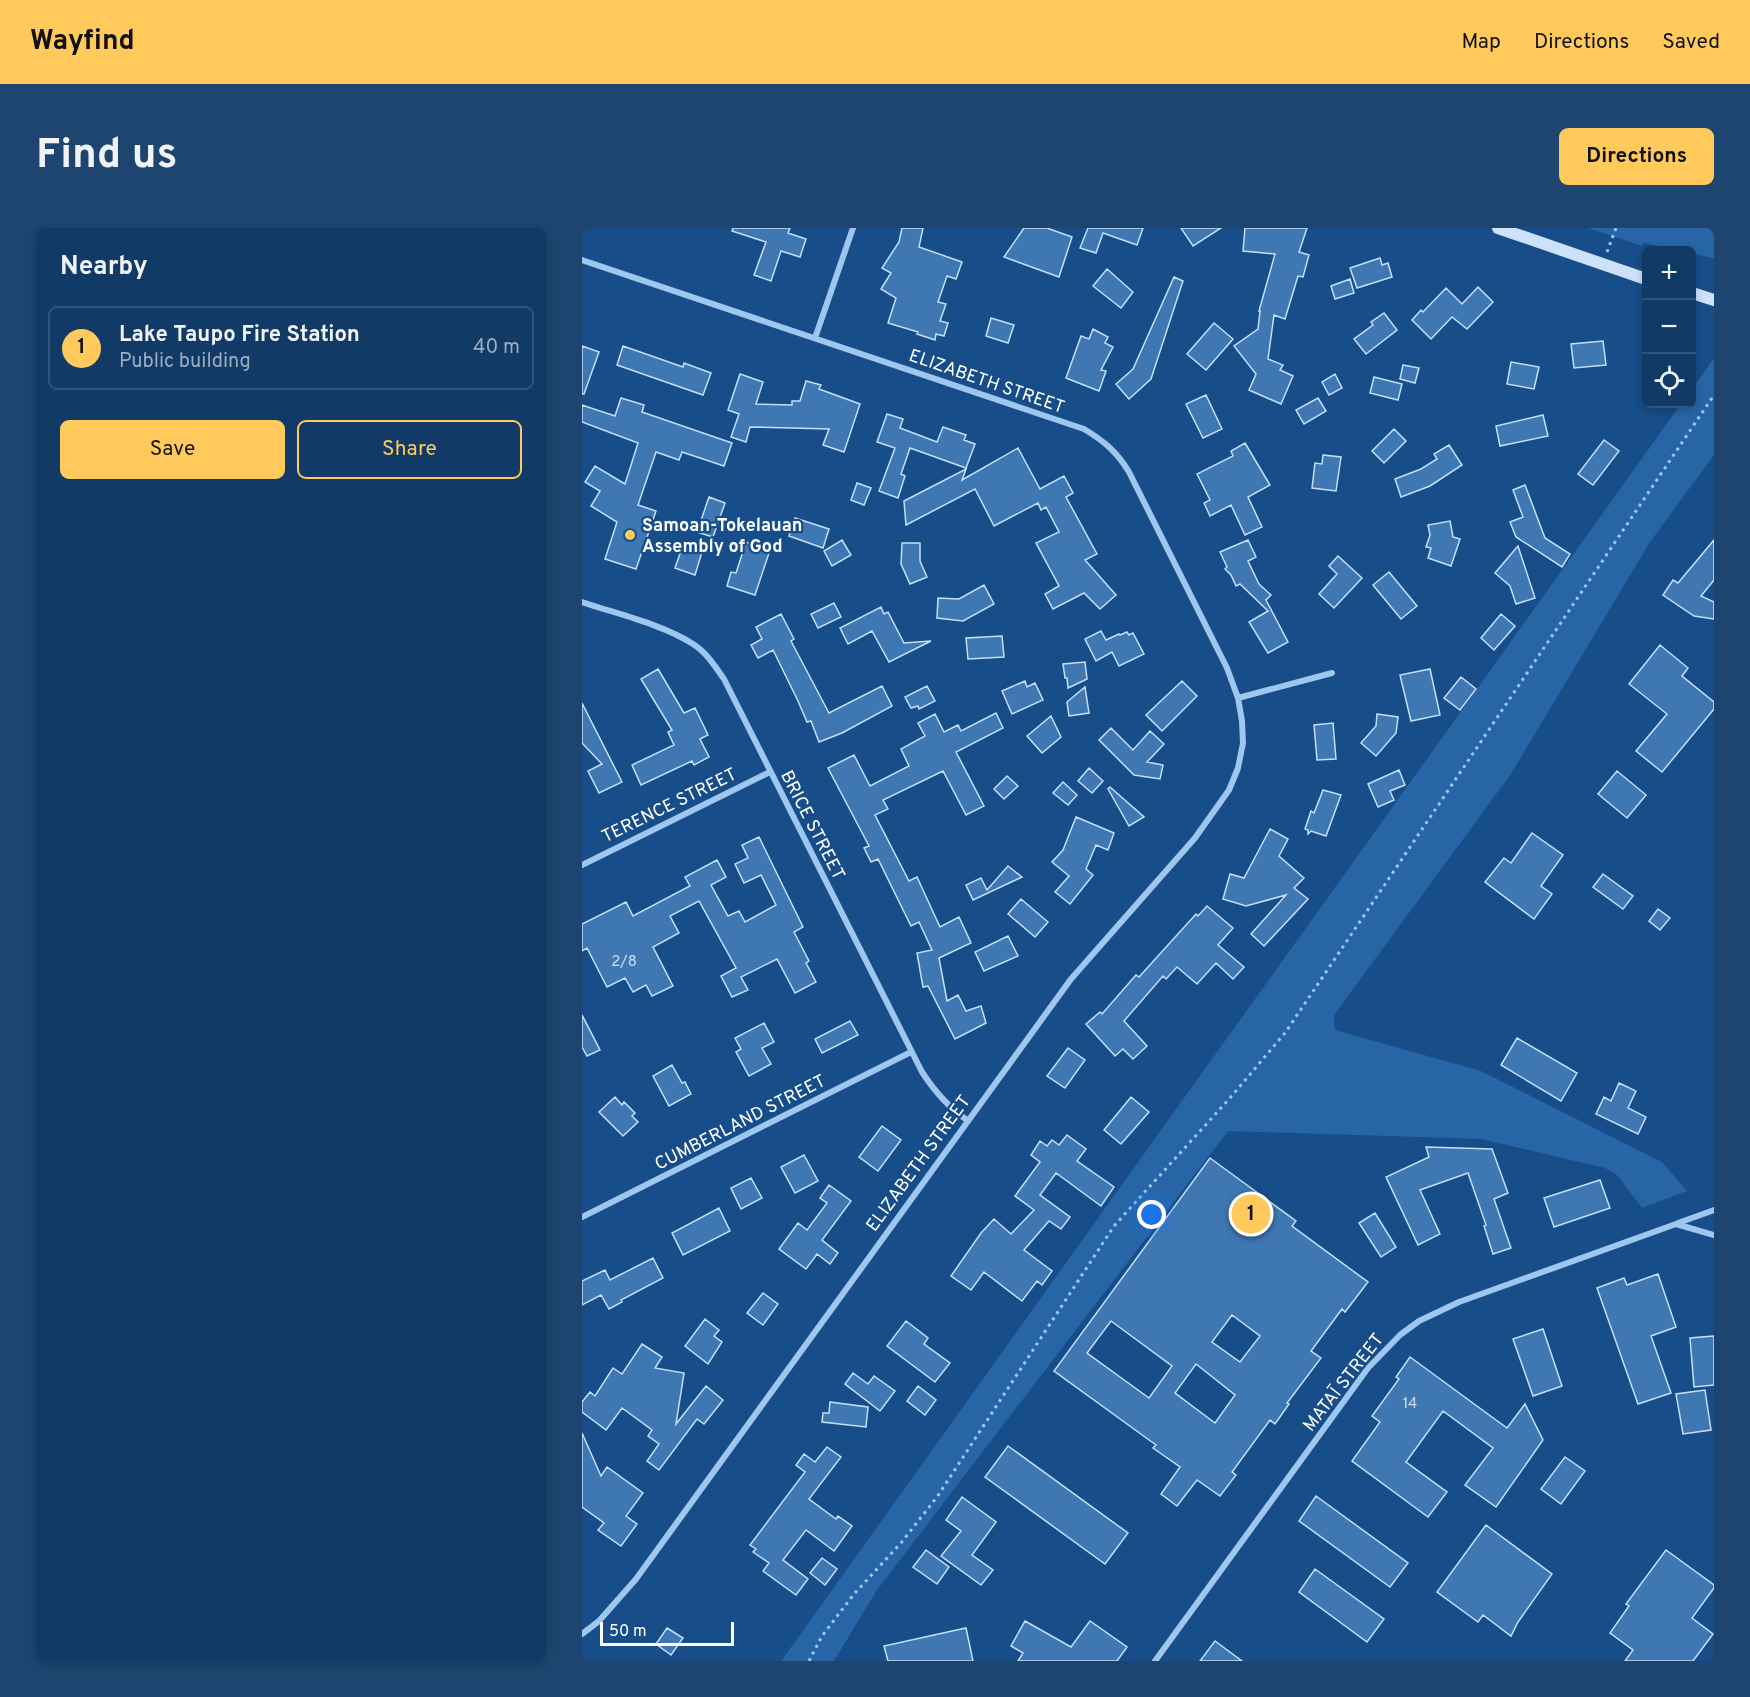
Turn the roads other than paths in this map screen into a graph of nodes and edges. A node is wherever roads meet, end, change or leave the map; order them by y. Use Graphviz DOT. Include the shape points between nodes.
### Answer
graph roads {
  1 [pos="853,228"];
  2 [pos="1498,228"];
  3 [pos="582,260"];
  4 [pos="1642,277"];
  5 [pos="1696,294"];
  6 [pos="1714,300"];
  7 [pos="815,338"];
  8 [pos="582,602"];
  9 [pos="1332,673"];
  10 [pos="1239,698"];
  11 [pos="770,772"];
  12 [pos="582,866"];
  13 [pos="911,1052"];
  14 [pos="967,1120"];
  15 [pos="1714,1210"];
  16 [pos="582,1217"];
  17 [pos="1676,1224"];
  18 [pos="1714,1235"];
  19 [pos="582,1634"];
  20 [pos="1155,1661"];
  1 -- 7 [label="street"];
  2 -- 4 [label="main road"];
  3 -- 7 [label="street, ELIZABETH STREET"];
  5 -- 6 [label="main road"];
  7 -- 10 [label="street, ELIZABETH STREET" via="1084,429 1103,440 1130,472"];
  8 -- 11 [label="street, BRICE STREET" via="669,631 694,644 724,679"];
  9 -- 10 [label="street"];
  10 -- 14 [label="street, ELIZABETH STREET" via="1243,743 1229,790 1195,838 1071,980"];
  11 -- 12 [label="street, TERENCE STREET"];
  11 -- 13 [label="street, BRICE STREET"];
  13 -- 14 [label="street, BRICE STREET" via="936,1094"];
  13 -- 16 [label="street, CUMBERLAND STREET"];
  14 -- 19 [label="street, ELIZABETH STREET" via="636,1580"];
  15 -- 17 [label="street, MATAĪ STREET"];
  17 -- 18 [label="street"];
  17 -- 20 [label="street, MATAĪ STREET" via="1459,1302 1400,1335 1368,1368"];
}
